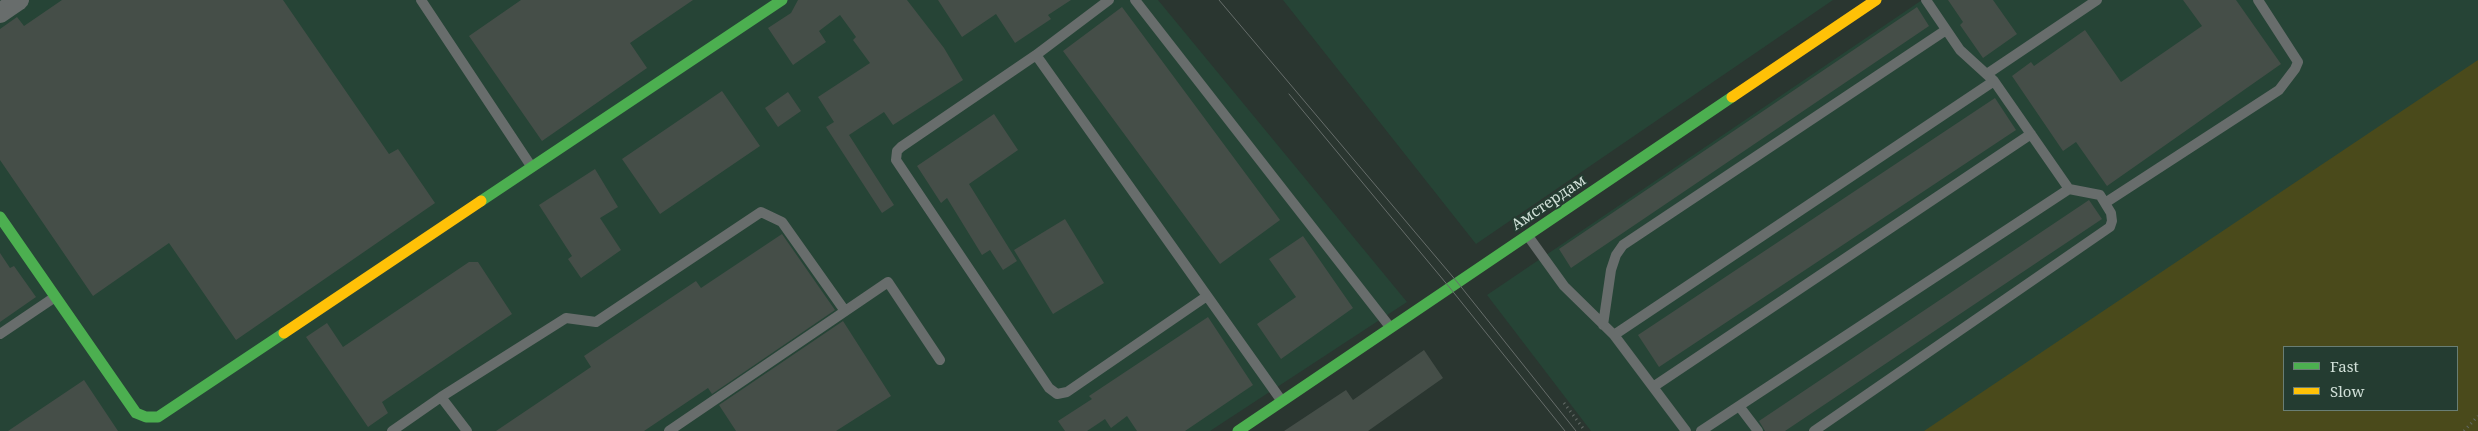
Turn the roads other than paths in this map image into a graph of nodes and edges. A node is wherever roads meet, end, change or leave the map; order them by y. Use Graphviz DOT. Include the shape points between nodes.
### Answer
graph roads {
  1 [pos="19,0"];
  2 [pos="421,0"];
  3 [pos="782,0"];
  4 [pos="1109,0"];
  5 [pos="1136,0"];
  6 [pos="1876,0"];
  7 [pos="1926,0"];
  8 [pos="2097,0"];
  9 [pos="2258,0"];
  10 [pos="0,13"];
  11 [pos="1946,30"];
  12 [pos="1036,55"];
  13 [pos="1990,77"];
  14 [pos="2031,134"];
  15 [pos="532,167"];
  16 [pos="2070,189"];
  17 [pos="2105,203"];
  18 [pos="0,217"];
  19 [pos="1528,236"];
  20 [pos="56,296"];
  21 [pos="1207,296"];
  22 [pos="845,311"];
  23 [pos="1603,325"];
  24 [pos="1391,328"];
  25 [pos="0,334"];
  26 [pos="1614,335"];
  27 [pos="940,360"];
  28 [pos="1653,387"];
  29 [pos="441,397"];
  30 [pos="1282,401"];
  31 [pos="1739,406"];
  32 [pos="392,431"];
  33 [pos="467,431"];
  34 [pos="669,431"];
  35 [pos="1238,431"];
  36 [pos="1686,431"];
  37 [pos="1701,431"];
  38 [pos="1758,431"];
  39 [pos="1814,431"];
  1 -- 10 [label="street"];
  2 -- 15 [label="lane"];
  3 -- 15 [label="street"];
  4 -- 12 [label="lane"];
  5 -- 24 [label="lane"];
  6 -- 19 [label="street, Амстердам"];
  7 -- 11 [label="lane"];
  8 -- 13 [label="lane"];
  9 -- 17 [label="lane" via="2298,62 2295,69 2279,90"];
  11 -- 13 [label="lane" via="1960,50"];
  11 -- 23 [label="lane" via="1624,245 1611,270"];
  12 -- 21 [label="lane"];
  12 -- 21 [label="lane" via="901,147 896,160 1049,388 1057,394 1067,392"];
  13 -- 14 [label="lane"];
  13 -- 26 [label="lane"];
  14 -- 16 [label="lane"];
  14 -- 28 [label="lane"];
  15 -- 20 [label="street" via="158,417 136,413 129,405"];
  16 -- 17 [label="lane" via="2100,195"];
  16 -- 31 [label="lane"];
  17 -- 39 [label="lane" via="2111,213 2110,227"];
  18 -- 20 [label="street"];
  19 -- 23 [label="lane" via="1564,286"];
  19 -- 24 [label="street, Амстердам"];
  20 -- 25 [label="lane"];
  21 -- 30 [label="lane"];
  22 -- 27 [label="lane" via="888,282"];
  22 -- 29 [label="lane" via="782,222 761,212 596,322 566,318"];
  22 -- 34 [label="lane"];
  23 -- 26 [label="lane"];
  24 -- 30 [label="street, Амстердам"];
  26 -- 28 [label="lane"];
  28 -- 36 [label="lane"];
  29 -- 32 [label="lane"];
  29 -- 33 [label="lane"];
  30 -- 35 [label="street, Амстердам"];
  31 -- 37 [label="lane"];
  31 -- 38 [label="lane"];
}
